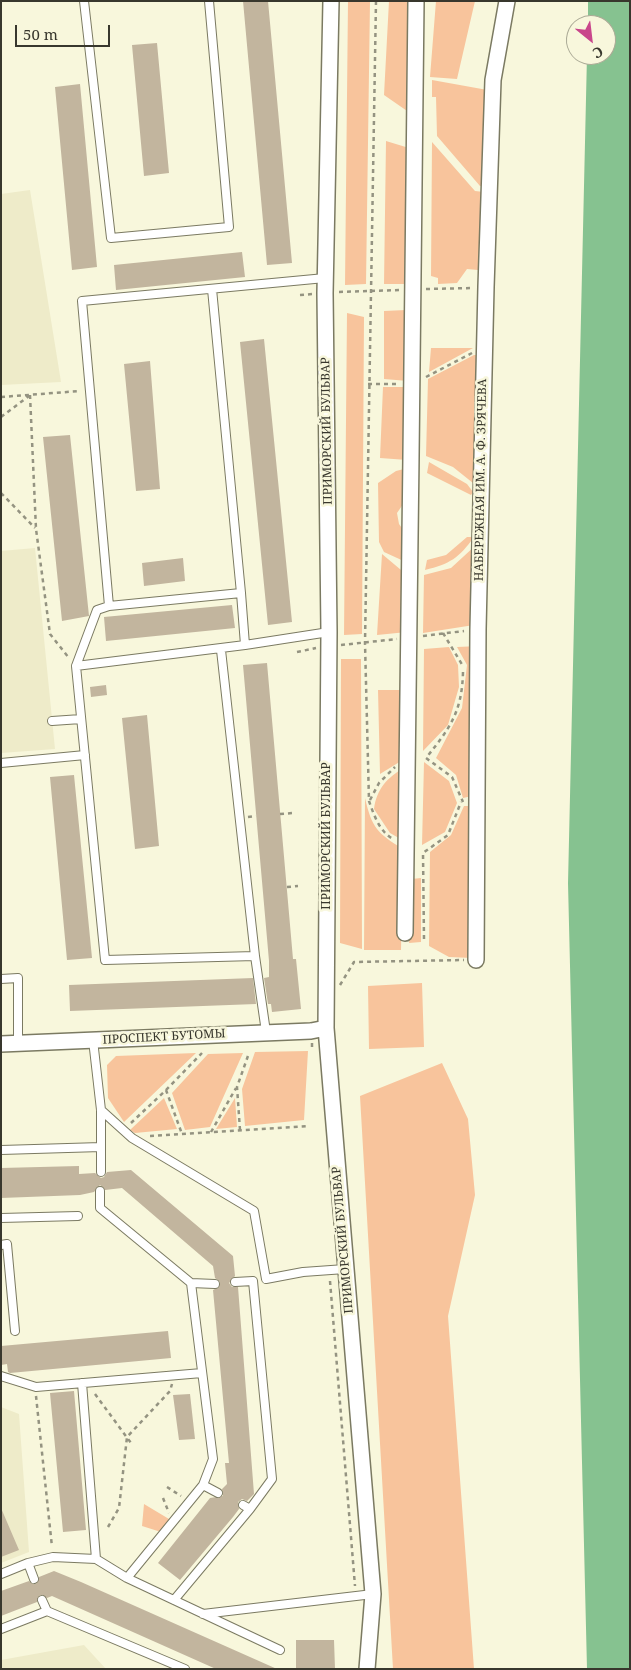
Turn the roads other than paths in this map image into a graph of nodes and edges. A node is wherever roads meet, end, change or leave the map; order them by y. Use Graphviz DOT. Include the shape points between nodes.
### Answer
graph roads {
  1 [pos="84,1"];
  2 [pos="208,1"];
  3 [pos="330,1"];
  4 [pos="416,1"];
  5 [pos="507,1"];
  6 [pos="325,285"];
  7 [pos="212,289"];
  8 [pos="241,593"];
  9 [pos="109,606"];
  10 [pos="329,639"];
  11 [pos="245,645"];
  12 [pos="221,650"];
  13 [pos="76,666"];
  14 [pos="81,719"];
  15 [pos="52,721"];
  16 [pos="85,755"];
  17 [pos="1,763"];
  18 [pos="405,933"];
  19 [pos="255,956"];
  20 [pos="476,960"];
  21 [pos="1,979"];
  22 [pos="326,1028"];
  23 [pos="266,1032"];
  24 [pos="93,1040"];
  25 [pos="1,1044"];
  26 [pos="18,1044"];
  27 [pos="101,1110"];
  28 [pos="101,1147"];
  29 [pos="1,1150"];
  30 [pos="101,1172"];
  31 [pos="100,1191"];
  32 [pos="78,1216"];
  33 [pos="1,1218"];
  34 [pos="1,1245"];
  35 [pos="345,1269"];
  36 [pos="266,1279"];
  37 [pos="253,1281"];
  38 [pos="235,1282"];
  39 [pos="191,1283"];
  40 [pos="216,1284"];
  41 [pos="15,1331"];
  42 [pos="202,1373"];
  43 [pos="1,1376"];
  44 [pos="82,1383"];
  45 [pos="203,1485"];
  46 [pos="218,1493"];
  47 [pos="96,1560"];
  48 [pos="28,1563"];
  49 [pos="1,1574"];
  50 [pos="127,1578"];
  51 [pos="34,1579"];
  52 [pos="373,1594"];
  53 [pos="42,1600"];
  54 [pos="174,1600"];
  55 [pos="47,1611"];
  56 [pos="203,1614"];
  57 [pos="1,1629"];
  58 [pos="280,1650"];
  59 [pos="184,1668"];
  60 [pos="367,1669"];
  1 -- 2 [label="lane" via="111,238 229,226"];
  3 -- 6 [label="street, ПРИМОРСКИЙ БУЛЬВАР"];
  4 -- 18 [label="street"];
  5 -- 20 [label="street, НАБЕРЕЖНАЯ ИМ. А. Ф. ЗРЯЧЕВА" via="493,80 478,629 469,802"];
  6 -- 7 [label="lane"];
  6 -- 10 [label="street, ПРИМОРСКИЙ БУЛЬВАР"];
  7 -- 8 [label="lane"];
  7 -- 9 [label="lane" via="82,301"];
  8 -- 9 [label="lane"];
  8 -- 11 [label="lane"];
  9 -- 13 [label="lane" via="97,610"];
  10 -- 11 [label="lane"];
  10 -- 22 [label="street, ПРИМОРСКИЙ БУЛЬВАР"];
  11 -- 12 [label="lane"];
  12 -- 13 [label="lane"];
  12 -- 19 [label="lane"];
  13 -- 14 [label="lane"];
  14 -- 15 [label="lane"];
  14 -- 16 [label="lane"];
  16 -- 17 [label="lane"];
  16 -- 19 [label="lane" via="105,960"];
  19 -- 23 [label="lane"];
  21 -- 26 [label="lane" via="18,978"];
  22 -- 23 [label="street, ПРОСПЕКТ БУТОМЫ"];
  22 -- 35 [label="street, ПРИМОРСКИЙ БУЛЬВАР"];
  23 -- 24 [label="street, ПРОСПЕКТ БУТОМЫ"];
  24 -- 26 [label="street, ПРОСПЕКТ БУТОМЫ"];
  24 -- 27 [label="lane"];
  25 -- 26 [label="street, ПРОСПЕКТ БУТОМЫ"];
  27 -- 28 [label="lane"];
  27 -- 36 [label="lane" via="132,1138 254,1211"];
  28 -- 29 [label="lane"];
  28 -- 30 [label="lane"];
  31 -- 39 [label="lane" via="100,1208"];
  32 -- 33 [label="lane"];
  34 -- 41 [label="lane" via="7,1244"];
  35 -- 36 [label="lane"];
  35 -- 52 [label="street, ПРИМОРСКИЙ БУЛЬВАР"];
  36 -- 37 [label="lane"];
  37 -- 38 [label="lane"];
  37 -- 54 [label="lane" via="272,1479"];
  39 -- 40 [label="lane"];
  39 -- 42 [label="lane"];
  42 -- 44 [label="lane"];
  42 -- 45 [label="lane" via="213,1460"];
  43 -- 44 [label="lane" via="36,1387"];
  44 -- 47 [label="lane"];
  45 -- 46 [label="lane"];
  45 -- 50 [label="lane"];
  47 -- 48 [label="lane" via="52,1557"];
  47 -- 50 [label="lane"];
  48 -- 49 [label="lane"];
  48 -- 51 [label="lane"];
  50 -- 54 [label="lane"];
  52 -- 56 [label="lane"];
  52 -- 60 [label="street, ПРИМОРСКИЙ БУЛЬВАР"];
  53 -- 55 [label="lane"];
  54 -- 56 [label="lane"];
  55 -- 57 [label="lane"];
  55 -- 59 [label="lane"];
  56 -- 58 [label="lane"];
}
